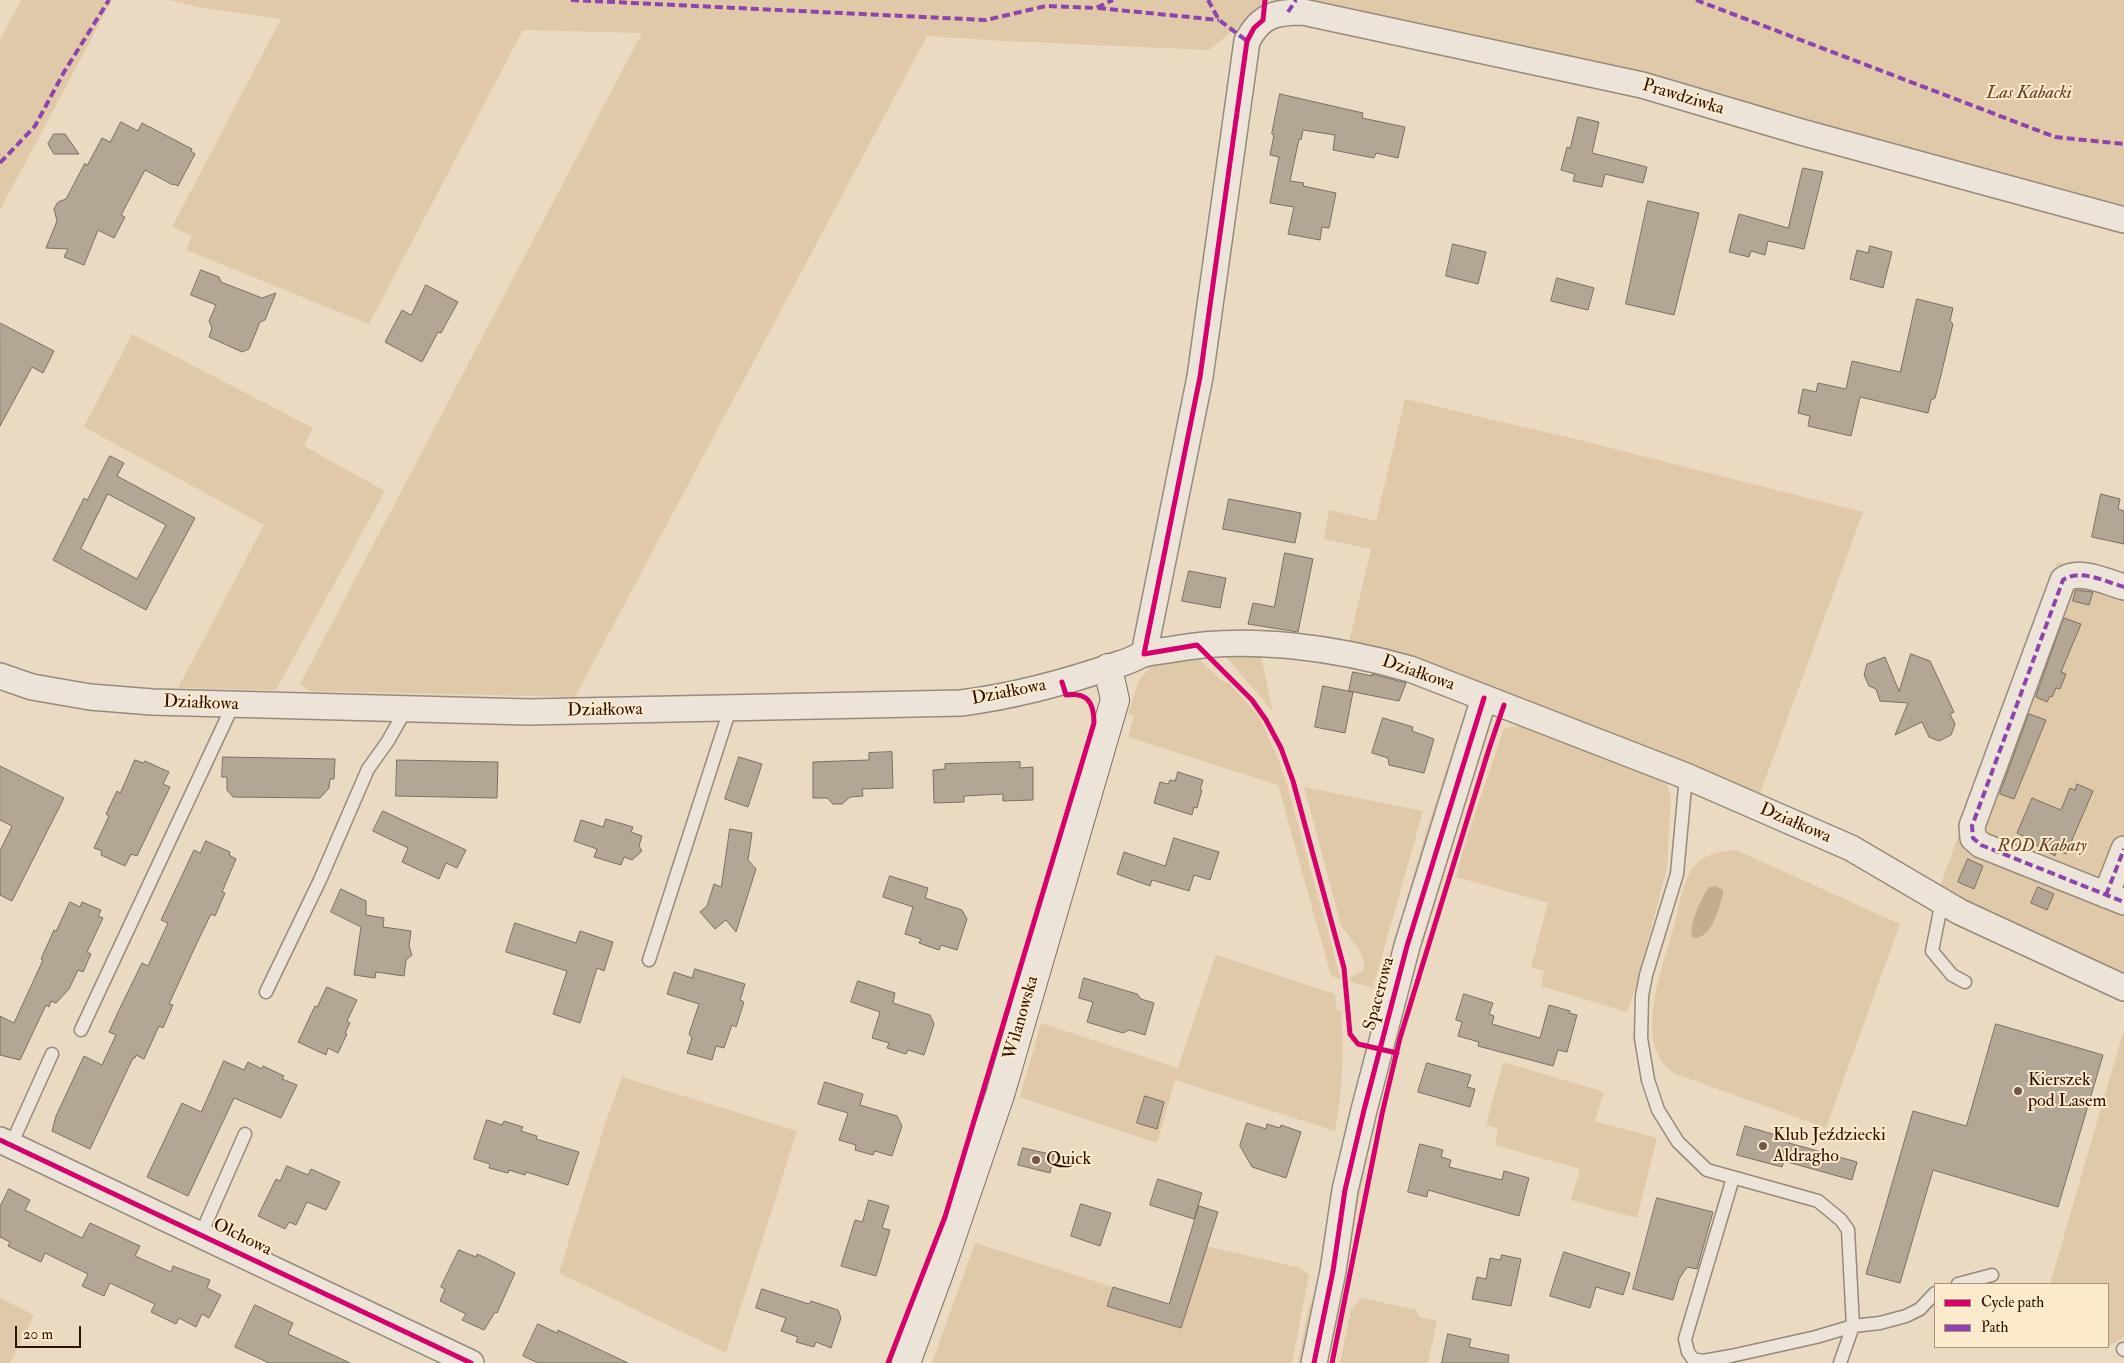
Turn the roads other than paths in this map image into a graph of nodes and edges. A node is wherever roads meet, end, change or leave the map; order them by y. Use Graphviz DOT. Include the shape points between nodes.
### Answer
graph roads {
  1 [pos="2124,220"];
  2 [pos="2124,587"];
  3 [pos="1144,654"];
  4 [pos="1108,668"];
  5 [pos="0,676"];
  6 [pos="1484,698"];
  7 [pos="233,705"];
  8 [pos="406,709"];
  9 [pos="730,709"];
  10 [pos="1686,776"];
  11 [pos="2124,849"];
  12 [pos="2115,898"];
  13 [pos="1942,901"];
  14 [pos="649,960"];
  15 [pos="1965,982"];
  16 [pos="2124,988"];
  17 [pos="266,992"];
  18 [pos="81,1030"];
  19 [pos="52,1054"];
  20 [pos="245,1134"];
  21 [pos="6,1142"];
  22 [pos="1733,1178"];
  23 [pos="202,1234"];
  24 [pos="1992,1275"];
  25 [pos="1962,1283"];
  26 [pos="1934,1294"];
  27 [pos="1852,1326"];
  28 [pos="471,1363"];
  29 [pos="906,1363"];
  30 [pos="1314,1363"];
  31 [pos="1840,1363"];
  1 -- 3 [label="street, Prawdziwka" via="1836,142 1642,85 1303,12 1273,15 1262,20 1247,41 1200,377"];
  2 -- 12 [label="street" via="2082,575 2069,575 2063,580 1972,826 1973,838 1981,845"];
  3 -- 4 [label="street, Działkowa"];
  3 -- 6 [label="street, Działkowa" via="1197,644 1236,642 1324,650 1368,657 1410,669"];
  4 -- 9 [label="street, Działkowa" via="1024,693 961,703"];
  4 -- 29 [label="street, Wilanowska" via="1115,700 1000,1095"];
  5 -- 7 [label="street, Działkowa" via="32,687 90,696"];
  6 -- 10 [label="street, Działkowa"];
  6 -- 30 [label="street, Spacerowa" via="1410,936 1364,1110 1345,1190"];
  7 -- 8 [label="street, Działkowa"];
  7 -- 18 [label="lane"];
  8 -- 9 [label="street, Działkowa" via="529,712"];
  8 -- 17 [label="lane" via="368,769 320,880"];
  9 -- 14 [label="lane"];
  10 -- 13 [label="street, Działkowa" via="1851,848"];
  10 -- 22 [label="lane" via="1677,874 1646,975 1640,1038 1658,1110 1678,1142 1707,1170"];
  11 -- 12 [label="street"];
  13 -- 15 [label="lane" via="1932,951 1952,974"];
  13 -- 16 [label="street, Działkowa"];
  19 -- 21 [label="lane"];
  20 -- 23 [label="lane"];
  21 -- 23 [label="street, Olchowa"];
  22 -- 27 [label="lane" via="1818,1202 1841,1220 1848,1230"];
  22 -- 27 [label="lane" via="1685,1339 1688,1352 1693,1358 1703,1361 1816,1338"];
  23 -- 28 [label="street, Olchowa"];
  24 -- 25 [label="lane"];
  26 -- 27 [label="lane" via="1920,1309 1906,1316"];
  27 -- 31 [label="lane"];
}
